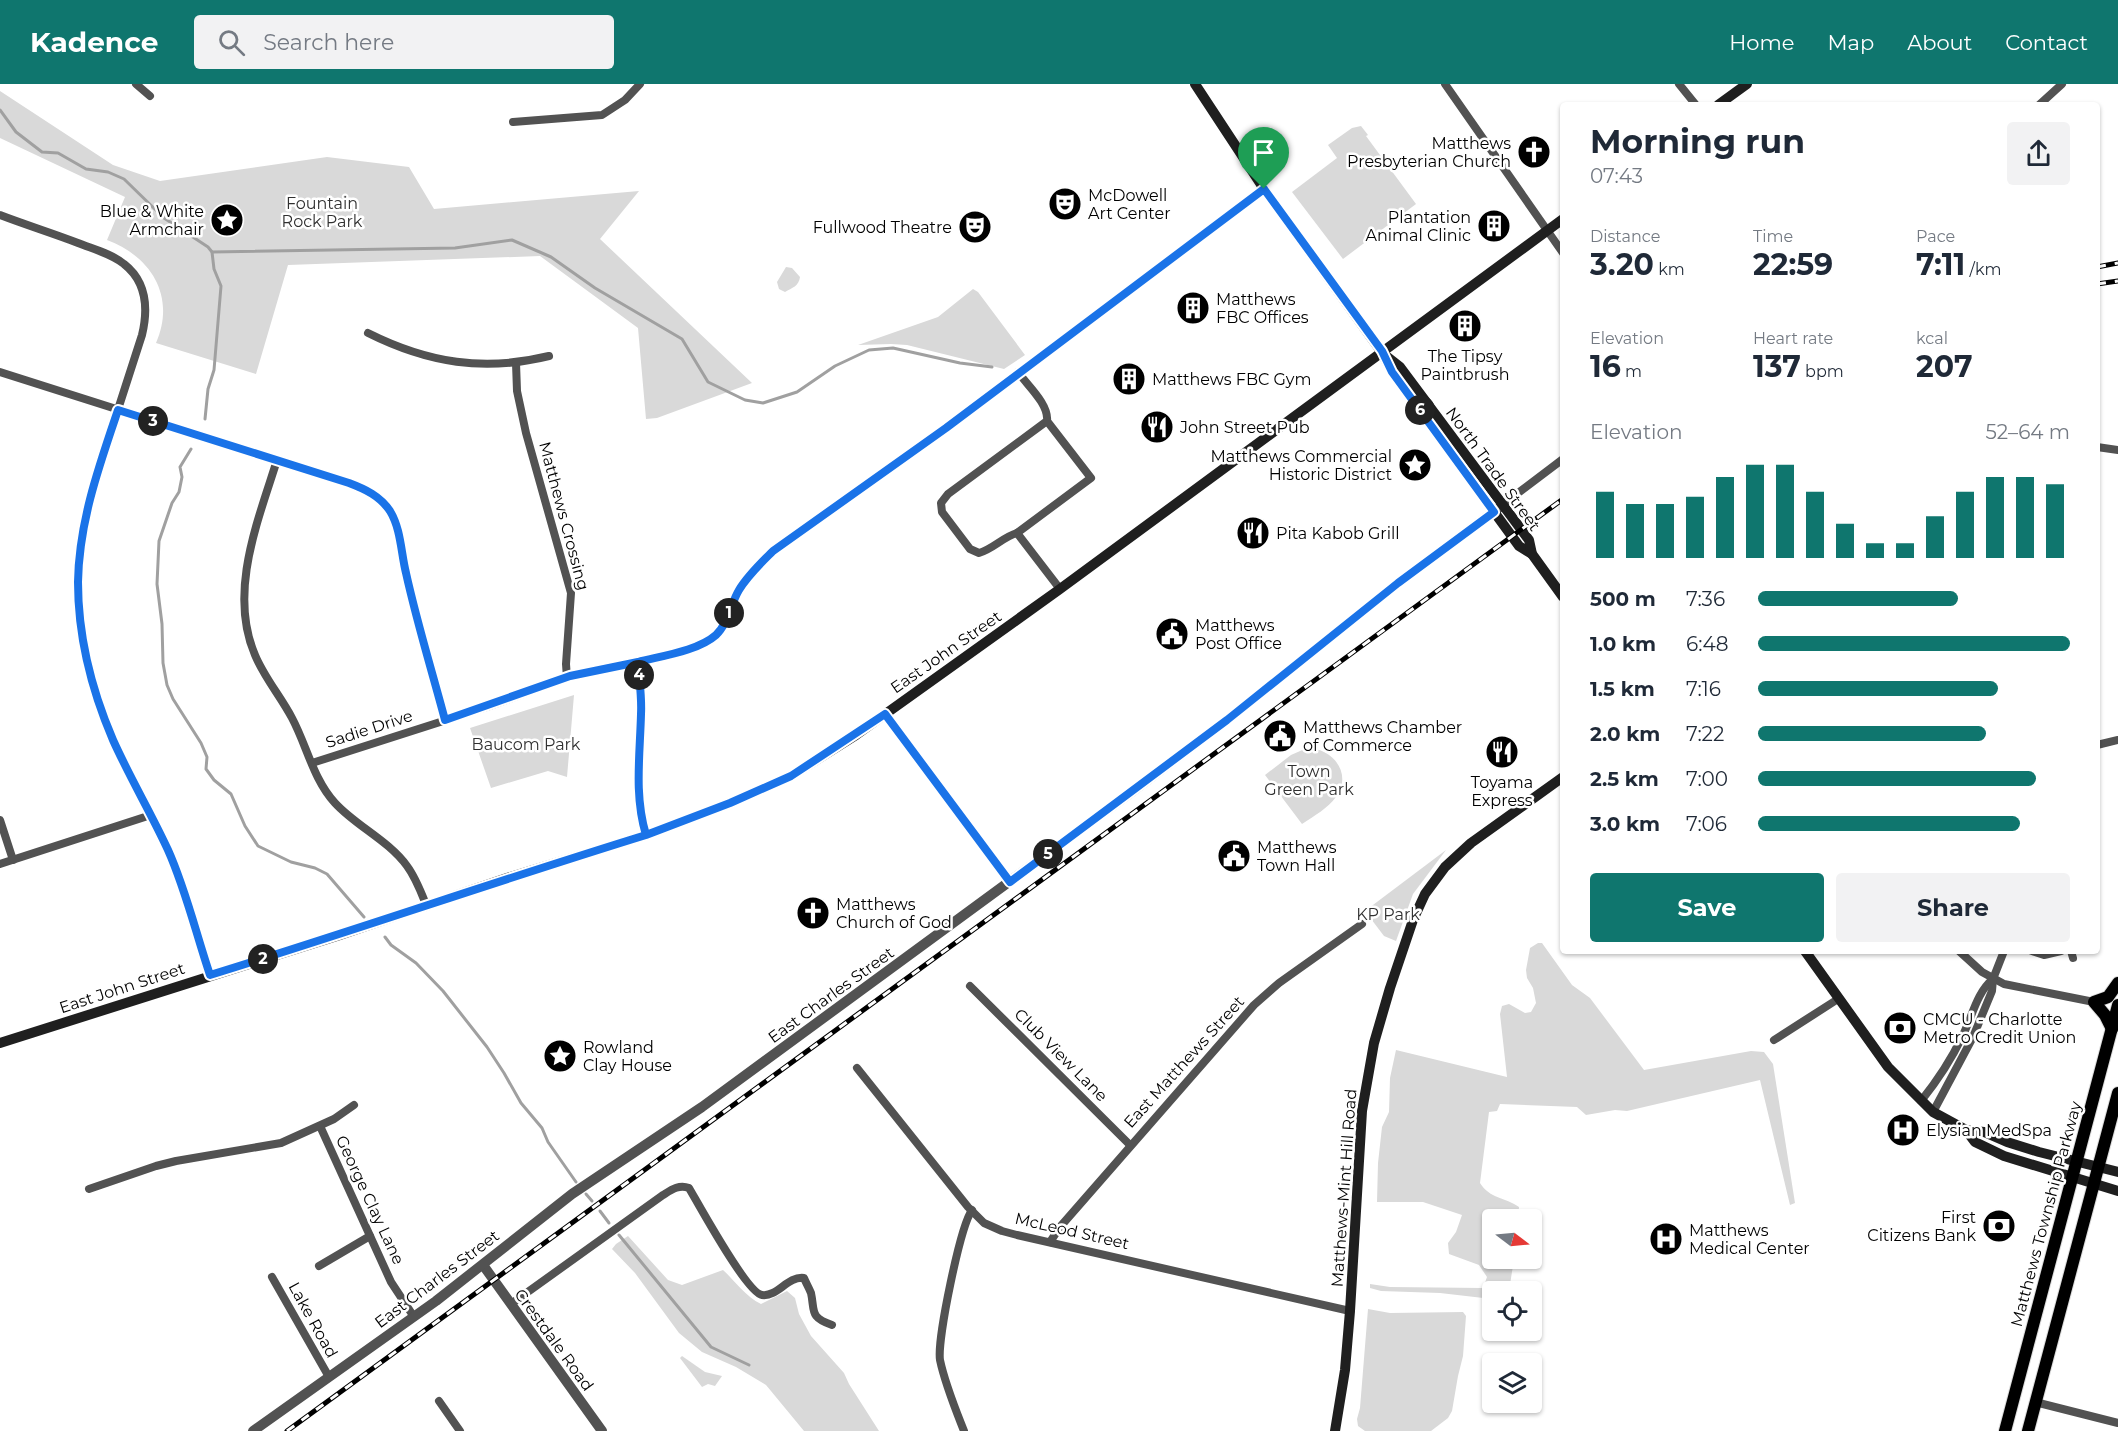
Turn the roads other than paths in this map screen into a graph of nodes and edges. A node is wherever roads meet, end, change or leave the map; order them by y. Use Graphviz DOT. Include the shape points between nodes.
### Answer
graph roads {
  1 [pos="136,84"];
  2 [pos="640,84"];
  3 [pos="1195,84"];
  4 [pos="1445,84"];
  5 [pos="1679,84"];
  6 [pos="1747,84"];
  7 [pos="2062,84"];
  8 [pos="150,96"];
  9 [pos="1694,102"];
  10 [pos="1722,102"];
  11 [pos="2042,102"];
  12 [pos="513,123"];
  13 [pos="1264,189"];
  14 [pos="0,215"];
  15 [pos="1560,221"];
  16 [pos="1547,231"];
  17 [pos="1560,249"];
  18 [pos="368,333"];
  19 [pos="1382,351"];
  20 [pos="549,356"];
  21 [pos="516,363"];
  22 [pos="0,372"];
  23 [pos="1018,372"];
  24 [pos="118,410"];
  25 [pos="1047,421"];
  26 [pos="2100,447"];
  27 [pos="2118,450"];
  28 [pos="278,460"];
  29 [pos="1560,461"];
  30 [pos="1498,508"];
  31 [pos="1017,533"];
  32 [pos="1060,589"];
  33 [pos="1560,593"];
  34 [pos="638,662"];
  35 [pos="567,678"];
  36 [pos="885,714"];
  37 [pos="445,720"];
  38 [pos="2118,740"];
  39 [pos="2100,744"];
  40 [pos="312,763"];
  41 [pos="1560,779"];
  42 [pos="151,815"];
  43 [pos="0,820"];
  44 [pos="646,835"];
  45 [pos="14,860"];
  46 [pos="0,864"];
  47 [pos="1010,882"];
  48 [pos="427,907"];
  49 [pos="1362,924"];
  50 [pos="1807,954"];
  51 [pos="1962,954"];
  52 [pos="2003,954"];
  53 [pos="210,975"];
  54 [pos="1993,979"];
  55 [pos="2118,983"];
  56 [pos="970,986"];
  57 [pos="1838,999"];
  58 [pos="2094,1002"];
  59 [pos="2118,1005"];
  60 [pos="2112,1029"];
  61 [pos="1774,1040"];
  62 [pos="0,1042"];
  63 [pos="857,1068"];
  64 [pos="2118,1093"];
  65 [pos="1921,1101"];
  66 [pos="354,1105"];
  67 [pos="1933,1112"];
  68 [pos="320,1126"];
  69 [pos="1966,1130"];
  70 [pos="1130,1145"];
  71 [pos="2076,1162"];
  72 [pos="2098,1167"];
  73 [pos="2118,1172"];
  74 [pos="2072,1178"];
  75 [pos="2094,1183"];
  76 [pos="88,1189"];
  77 [pos="2118,1191"];
  78 [pos="972,1210"];
  79 [pos="370,1236"];
  80 [pos="1050,1242"];
  81 [pos="483,1265"];
  82 [pos="319,1266"];
  83 [pos="272,1277"];
  84 [pos="511,1304"];
  85 [pos="1350,1311"];
  86 [pos="414,1317"];
  87 [pos="832,1325"];
  88 [pos="328,1377"];
  89 [pos="439,1401"];
  90 [pos="2035,1402"];
  91 [pos="2118,1423"];
  92 [pos="253,1431"];
  93 [pos="460,1431"];
  94 [pos="602,1431"];
  95 [pos="964,1431"];
  96 [pos="1335,1431"];
  97 [pos="2005,1431"];
  98 [pos="2028,1431"];
  1 -- 8 [label="street"];
  2 -- 12 [label="street" via="602,115"];
  3 -- 13 [label="main road, North Trade Street"];
  4 -- 16 [label="street"];
  5 -- 9 [label="street"];
  6 -- 10 [label="main road"];
  7 -- 11 [label="street"];
  13 -- 19 [label="main road, North Trade Street"];
  13 -- 23 [label="street, Sadie Drive"];
  14 -- 24 [label="street" via="106,254 124,264 140,284 146,318"];
  15 -- 16 [label="main road, East John Street"];
  16 -- 17 [label="street"];
  16 -- 19 [label="main road, East John Street"];
  18 -- 21 [label="street" via="415,353 448,361"];
  19 -- 30 [label="main road, North Trade Street" via="1392,372"];
  19 -- 32 [label="main road, East John Street"];
  20 -- 21 [label="street"];
  21 -- 35 [label="street, Matthews Crossing" via="526,433 571,593"];
  22 -- 24 [label="street"];
  23 -- 25 [label="street" via="1045,408"];
  23 -- 34 [label="street, Sadie Drive" via="773,551 750,573 715,636 699,646"];
  24 -- 28 [label="street"];
  24 -- 42 [label="street" via="83,527 78,580 81,627 104,717"];
  25 -- 31 [label="street" via="1091,478"];
  25 -- 31 [label="street" via="941,503 942,512 970,549 979,553"];
  26 -- 27 [label="street"];
  28 -- 37 [label="street" via="363,488 391,512"];
  28 -- 40 [label="street" via="250,551 245,592 247,631 255,657 292,718"];
  29 -- 30 [label="street"];
  30 -- 33 [label="main road, North Trade Street" via="1519,546 1532,554"];
  30 -- 47 [label="street, East Charles Street" via="1227,720"];
  31 -- 32 [label="street"];
  32 -- 36 [label="main road, East John Street"];
  34 -- 35 [label="street, Sadie Drive"];
  34 -- 44 [label="street" via="639,807"];
  35 -- 37 [label="street, Sadie Drive"];
  36 -- 44 [label="main road, East John Street" via="791,776"];
  36 -- 47 [label="street"];
  37 -- 40 [label="street, Sadie Drive"];
  38 -- 39 [label="street"];
  40 -- 48 [label="street" via="319,782 336,804 407,866"];
  41 -- 85 [label="main road, Matthews-Mint Hill Road" via="1449,862 1419,906 1395,971 1365,1084"];
  42 -- 45 [label="street"];
  42 -- 53 [label="street" via="173,863"];
  43 -- 45 [label="street"];
  44 -- 48 [label="main road, East John Street"];
  45 -- 46 [label="street"];
  47 -- 81 [label="street, East Charles Street" via="702,1107 572,1194"];
  48 -- 53 [label="main road, East John Street"];
  49 -- 70 [label="street, East Matthews Street" via="1259,1000"];
  50 -- 57 [label="main road"];
  51 -- 54 [label="street"];
  52 -- 54 [label="street"];
  53 -- 62 [label="main road, East John Street"];
  54 -- 58 [label="street" via="2019,988"];
  54 -- 65 [label="street" via="1983,987 1963,1036"];
  54 -- 67 [label="street" via="1992,991 1972,1037"];
  55 -- 58 [label="main road" via="2108,997"];
  56 -- 70 [label="street, Club View Lane"];
  57 -- 61 [label="street"];
  57 -- 65 [label="main road" via="1888,1067"];
  58 -- 60 [label="main road"];
  59 -- 60 [label="main road, Matthews Township Parkway"];
  60 -- 71 [label="main road, Matthews Township Parkway"];
  63 -- 78 [label="street, McLeod Street"];
  64 -- 72 [label="main road"];
  65 -- 67 [label="main road"];
  66 -- 68 [label="street"];
  67 -- 69 [label="main road"];
  68 -- 76 [label="street" via="281,1143 176,1161"];
  68 -- 79 [label="street, George Clay Lane"];
  69 -- 71 [label="main road" via="1984,1132 2020,1147"];
  69 -- 74 [label="main road" via="1975,1142 2004,1156"];
  70 -- 80 [label="street, East Matthews Street"];
  71 -- 72 [label="main road"];
  71 -- 74 [label="main road, Matthews Township Parkway"];
  72 -- 73 [label="main road"];
  72 -- 75 [label="main road"];
  74 -- 75 [label="main road"];
  74 -- 97 [label="main road, Matthews Township Parkway"];
  75 -- 77 [label="main road"];
  75 -- 90 [label="main road"];
  78 -- 80 [label="street, McLeod Street" via="990,1226"];
  78 -- 95 [label="street" via="964,1228 942,1325 940,1358"];
  79 -- 82 [label="street"];
  79 -- 86 [label="street, George Clay Lane" via="391,1282"];
  80 -- 85 [label="street, McLeod Street"];
  81 -- 84 [label="street, Crestdale Road"];
  81 -- 86 [label="street, East Charles Street"];
  83 -- 88 [label="street, Lake Road"];
  84 -- 87 [label="street" via="663,1195 686,1187 754,1290 761,1295 770,1294 795,1278 804,1278 811,1293 811,1307 820,1320"];
  84 -- 94 [label="street, Crestdale Road"];
  85 -- 96 [label="main road, Matthews-Mint Hill Road"];
  86 -- 88 [label="street, East Charles Street"];
  88 -- 92 [label="street, East Charles Street"];
  89 -- 93 [label="street"];
  90 -- 91 [label="street"];
  90 -- 98 [label="main road"];
}
